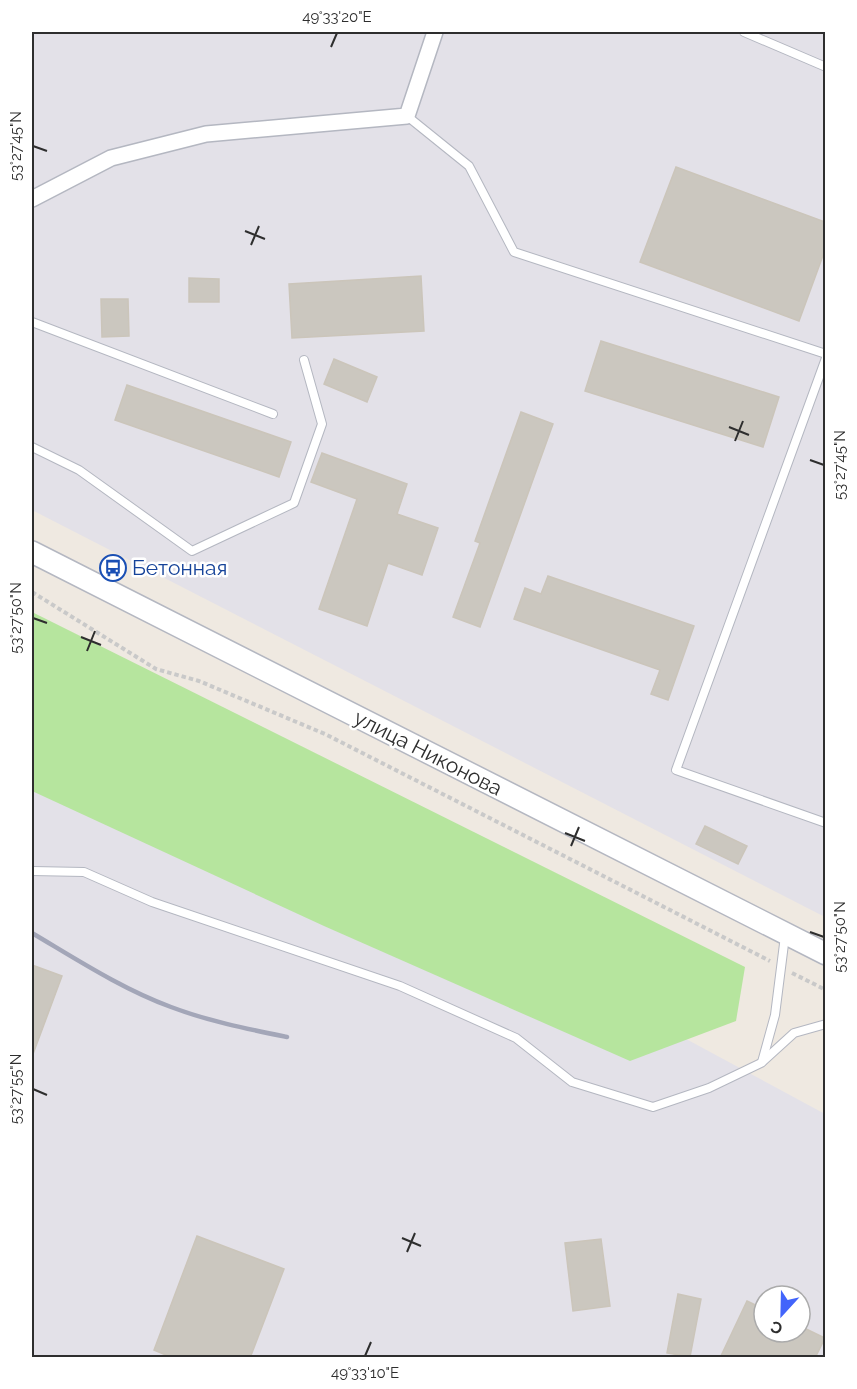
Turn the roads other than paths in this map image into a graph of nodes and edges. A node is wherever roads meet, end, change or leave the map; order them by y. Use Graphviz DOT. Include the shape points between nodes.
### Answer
graph roads {
  1 [pos="435,32"];
  2 [pos="744,32"];
  3 [pos="825,67"];
  4 [pos="407,116"];
  5 [pos="32,199"];
  6 [pos="32,322"];
  7 [pos="825,356"];
  8 [pos="304,360"];
  9 [pos="273,414"];
  10 [pos="32,447"];
  11 [pos="32,552"];
  12 [pos="825,823"];
  13 [pos="32,871"];
  14 [pos="785,934"];
  15 [pos="825,954"];
  16 [pos="825,1024"];
  17 [pos="761,1063"];
  1 -- 4 [label="street"];
  2 -- 3 [label="lane"];
  4 -- 5 [label="street" via="206,134 111,158"];
  4 -- 7 [label="lane" via="469,166 514,252"];
  6 -- 9 [label="lane"];
  7 -- 12 [label="lane" via="676,771"];
  8 -- 10 [label="lane" via="322,423 294,503 192,551 79,470"];
  11 -- 14 [label="main road, улица Никонова"];
  13 -- 17 [label="lane" via="84,872 152,903 400,986 516,1038 572,1082 653,1107 709,1088"];
  14 -- 15 [label="main road, улица Никонова"];
  14 -- 17 [label="lane" via="775,1015"];
  16 -- 17 [label="lane" via="794,1033"];
}
